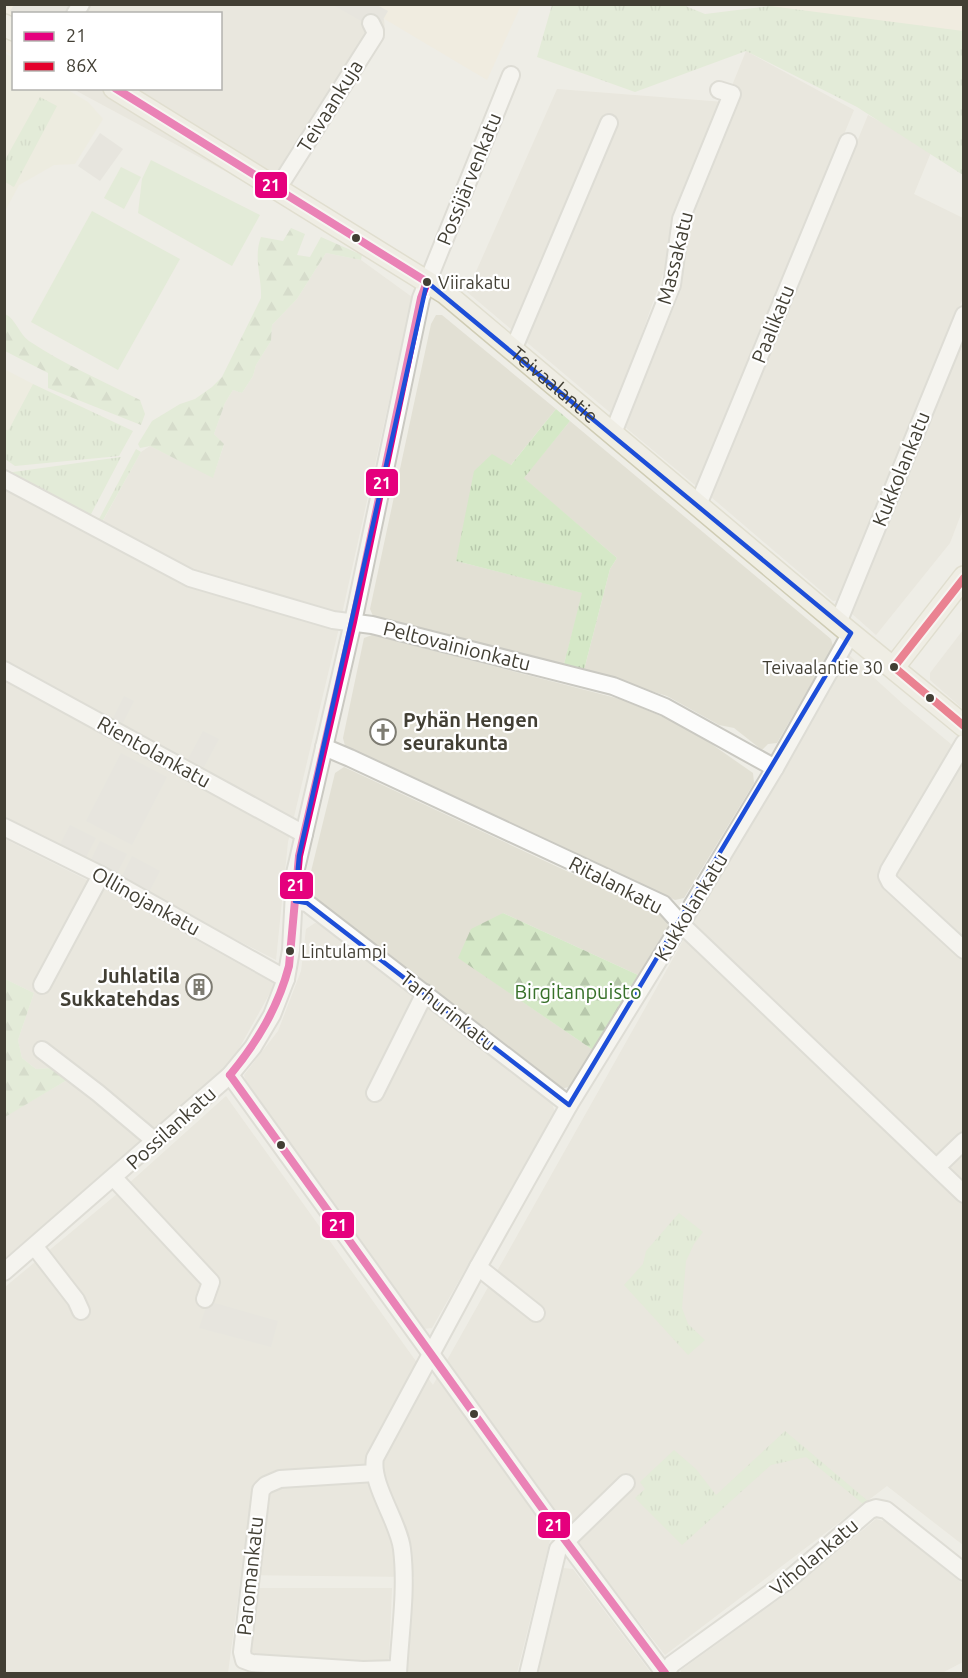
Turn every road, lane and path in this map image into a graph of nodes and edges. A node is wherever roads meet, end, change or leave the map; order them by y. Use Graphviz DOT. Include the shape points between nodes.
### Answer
graph roads {
  1 [pos="371,23"];
  2 [pos="511,75"];
  3 [pos="117,90"];
  4 [pos="719,90"];
  5 [pos="609,123"];
  6 [pos="848,142"];
  7 [pos="278,188"];
  8 [pos="427,282"];
  9 [pos="963,315"];
  10 [pos="513,350"];
  11 [pos="613,433"];
  12 [pos="4,479"];
  13 [pos="698,505"];
  14 [pos="963,577"];
  15 [pos="353,622"];
  16 [pos="844,628"];
  17 [pos="894,667"];
  18 [pos="4,670"];
  19 [pos="963,726"];
  20 [pos="963,744"];
  21 [pos="324,747"];
  22 [pos="775,768"];
  23 [pos="4,827"];
  24 [pos="304,834"];
  25 [pos="101,875"];
  26 [pos="295,901"];
  27 [pos="681,924"];
  28 [pos="963,950"];
  29 [pos="286,979"];
  30 [pos="42,985"];
  31 [pos="425,993"];
  32 [pos="42,1050"];
  33 [pos="230,1075"];
  34 [pos="375,1093"];
  35 [pos="569,1105"];
  36 [pos="155,1141"];
  37 [pos="963,1141"];
  38 [pos="937,1167"];
  39 [pos="114,1178"];
  40 [pos="963,1194"];
  41 [pos="35,1247"];
  42 [pos="478,1267"];
  43 [pos="4,1272"];
  44 [pos="205,1299"];
  45 [pos="81,1311"];
  46 [pos="537,1313"];
  47 [pos="431,1353"];
  48 [pos="375,1473"];
  49 [pos="626,1483"];
  50 [pos="565,1540"];
  51 [pos="963,1572"];
  52 [pos="398,1671"];
  53 [pos="528,1674"];
  54 [pos="665,1674"];
  1 -- 7 [label="street, Teivaankuja" via="375,35"];
  2 -- 8 [label="street, Possijärvenkatu"];
  3 -- 7 [label="main road, Teivaalantie"];
  4 -- 11 [label="street, Massakatu" via="732,94 681,219 672,285"];
  5 -- 10 [label="street"];
  6 -- 13 [label="street, Paalikatu"];
  7 -- 8 [label="main road, Teivaalantie"];
  8 -- 10 [label="main road, Teivaalantie"];
  8 -- 15 [label="street, Possilankatu"];
  9 -- 16 [label="street, Kukkolankatu"];
  10 -- 11 [label="main road, Teivaalantie"];
  11 -- 13 [label="main road, Teivaalantie"];
  12 -- 15 [label="street, Peltovainionkatu" via="190,578 335,621"];
  13 -- 16 [label="main road, Teivaalantie"];
  14 -- 17 [label="main road"];
  15 -- 21 [label="street, Possilankatu"];
  15 -- 22 [label="street, Peltovainionkatu" via="613,686 665,707"];
  16 -- 17 [label="main road, Teivaalantie"];
  16 -- 22 [label="street, Kukkolankatu"];
  17 -- 19 [label="main road, Teivaalantie"];
  18 -- 24 [label="street, Rientolankatu"];
  20 -- 28 [label="street" via="887,876"];
  21 -- 24 [label="street, Possilankatu"];
  21 -- 27 [label="street, Ritalankatu" via="663,904"];
  22 -- 27 [label="street, Kukkolankatu"];
  23 -- 25 [label="street, Ollinojankatu"];
  24 -- 26 [label="street, Possilankatu" via="295,873"];
  25 -- 29 [label="street, Ollinojankatu"];
  25 -- 30 [label="street"];
  26 -- 29 [label="street, Possilankatu"];
  26 -- 31 [label="street, Tarhurinkatu" via="307,903"];
  27 -- 35 [label="street, Kukkolankatu"];
  27 -- 38 [label="street, Ritalankatu"];
  29 -- 33 [label="street, Possilankatu" via="263,1031"];
  31 -- 34 [label="street"];
  31 -- 35 [label="street, Tarhurinkatu"];
  32 -- 36 [label="street"];
  33 -- 36 [label="street, Possilankatu"];
  33 -- 47 [label="street"];
  35 -- 42 [label="street, Kukkolankatu"];
  36 -- 39 [label="street, Possilankatu"];
  37 -- 38 [label="street"];
  38 -- 40 [label="street, Ritalankatu"];
  39 -- 41 [label="street, Possilankatu"];
  39 -- 44 [label="street" via="211,1282"];
  41 -- 43 [label="street, Possilankatu"];
  41 -- 45 [label="street"];
  42 -- 46 [label="street"];
  42 -- 47 [label="street, Kukkolankatu"];
  47 -- 48 [label="street, Kukkolankatu" via="375,1458"];
  47 -- 50 [label="street"];
  48 -- 52 [label="street" via="402,1547"];
  48 -- 52 [label="street, Paromankatu" via="280,1479 261,1490 242,1652 244,1660 252,1663"];
  49 -- 50 [label="street"];
  50 -- 53 [label="street" via="555,1554"];
  50 -- 54 [label="street"];
  51 -- 54 [label="street, Viholankatu" via="886,1510 870,1510 811,1563 672,1664"];
}
